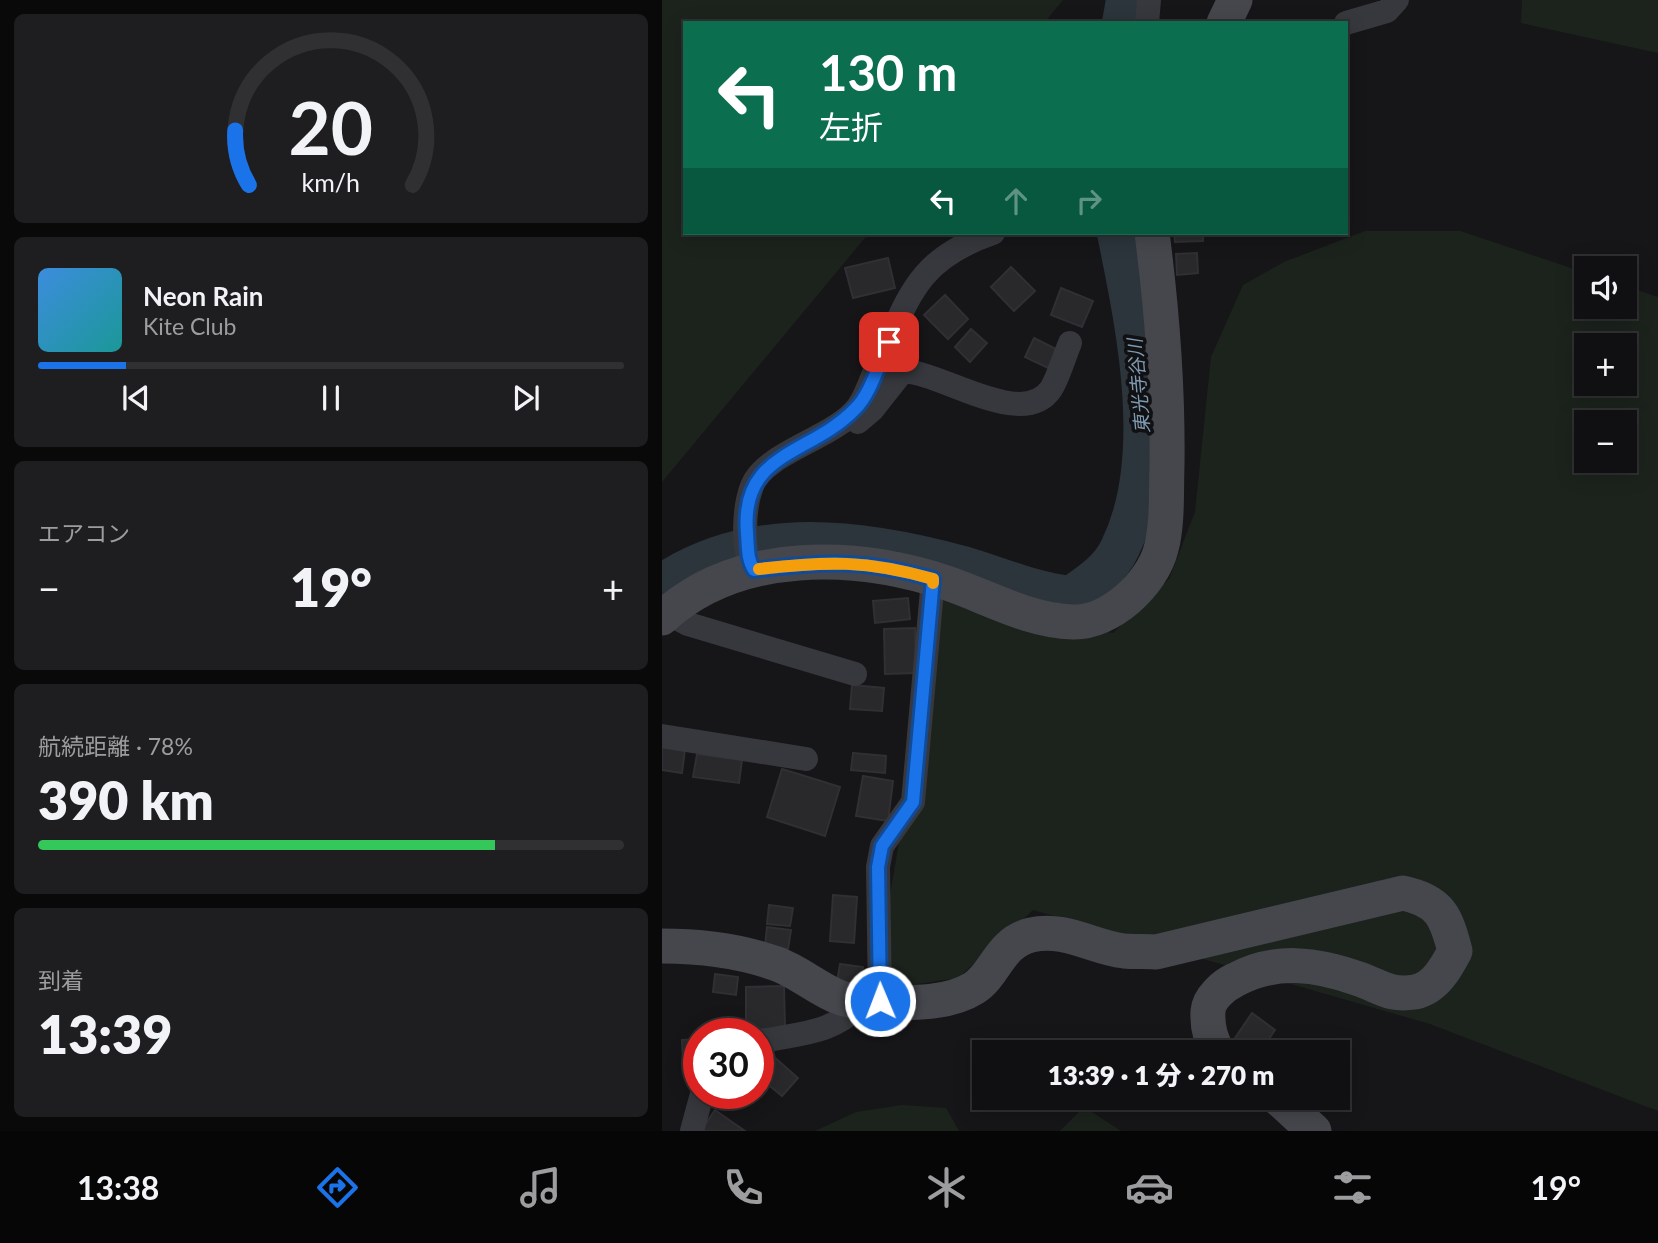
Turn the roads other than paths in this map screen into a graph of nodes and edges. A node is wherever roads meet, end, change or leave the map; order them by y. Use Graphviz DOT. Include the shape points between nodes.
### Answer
graph roads {
  1 [pos="1149,0"];
  2 [pos="1235,0"];
  3 [pos="1397,0"];
  4 [pos="1147,21"];
  5 [pos="1225,21"];
  6 [pos="1348,22"];
  7 [pos="987,235"];
  8 [pos="1152,235"];
  9 [pos="1070,343"];
  10 [pos="832,430"];
  11 [pos="752,566"];
  12 [pos="933,579"];
  13 [pos="664,616"];
  14 [pos="855,674"];
  15 [pos="662,736"];
  16 [pos="806,759"];
  17 [pos="662,946"];
  18 [pos="871,1002"];
  19 [pos="774,1039"];
  20 [pos="1213,1040"];
  21 [pos="698,1109"];
  22 [pos="1291,1110"];
  23 [pos="692,1131"];
  24 [pos="1314,1131"];
  1 -- 4 [label="street"];
  2 -- 5 [label="street"];
  3 -- 6 [label="street" via="1387,12"];
  7 -- 10 [label="street" via="940,258 920,277 858,407"];
  8 -- 12 [label="street" via="1167,424 1161,550 1148,574 1132,596 1103,615 1076,623 1044,619"];
  9 -- 10 [label="street" via="1050,390 1038,400 1020,403 977,397 914,371 902,372 859,422"];
  10 -- 11 [label="street" via="762,471 752,486 746,525"];
  11 -- 12 [label="street" via="885,565"];
  11 -- 13 [label="street"];
  12 -- 18 [label="street" via="913,802 882,846 878,867"];
  13 -- 14 [label="street"];
  15 -- 16 [label="street"];
  17 -- 18 [label="street" via="698,946 778,964 832,995"];
  18 -- 19 [label="street" via="824,1030"];
  18 -- 20 [label="street" via="948,999 975,987 1005,949 1027,936 1046,932 1123,951 1156,952 1403,893 1426,898 1447,920 1455,951 1443,974 1419,991 1392,994 1317,967 1281,964 1248,972 1225,985 1209,1006 1207,1027"];
  21 -- 23 [label="street"];
  22 -- 24 [label="street"];
}
